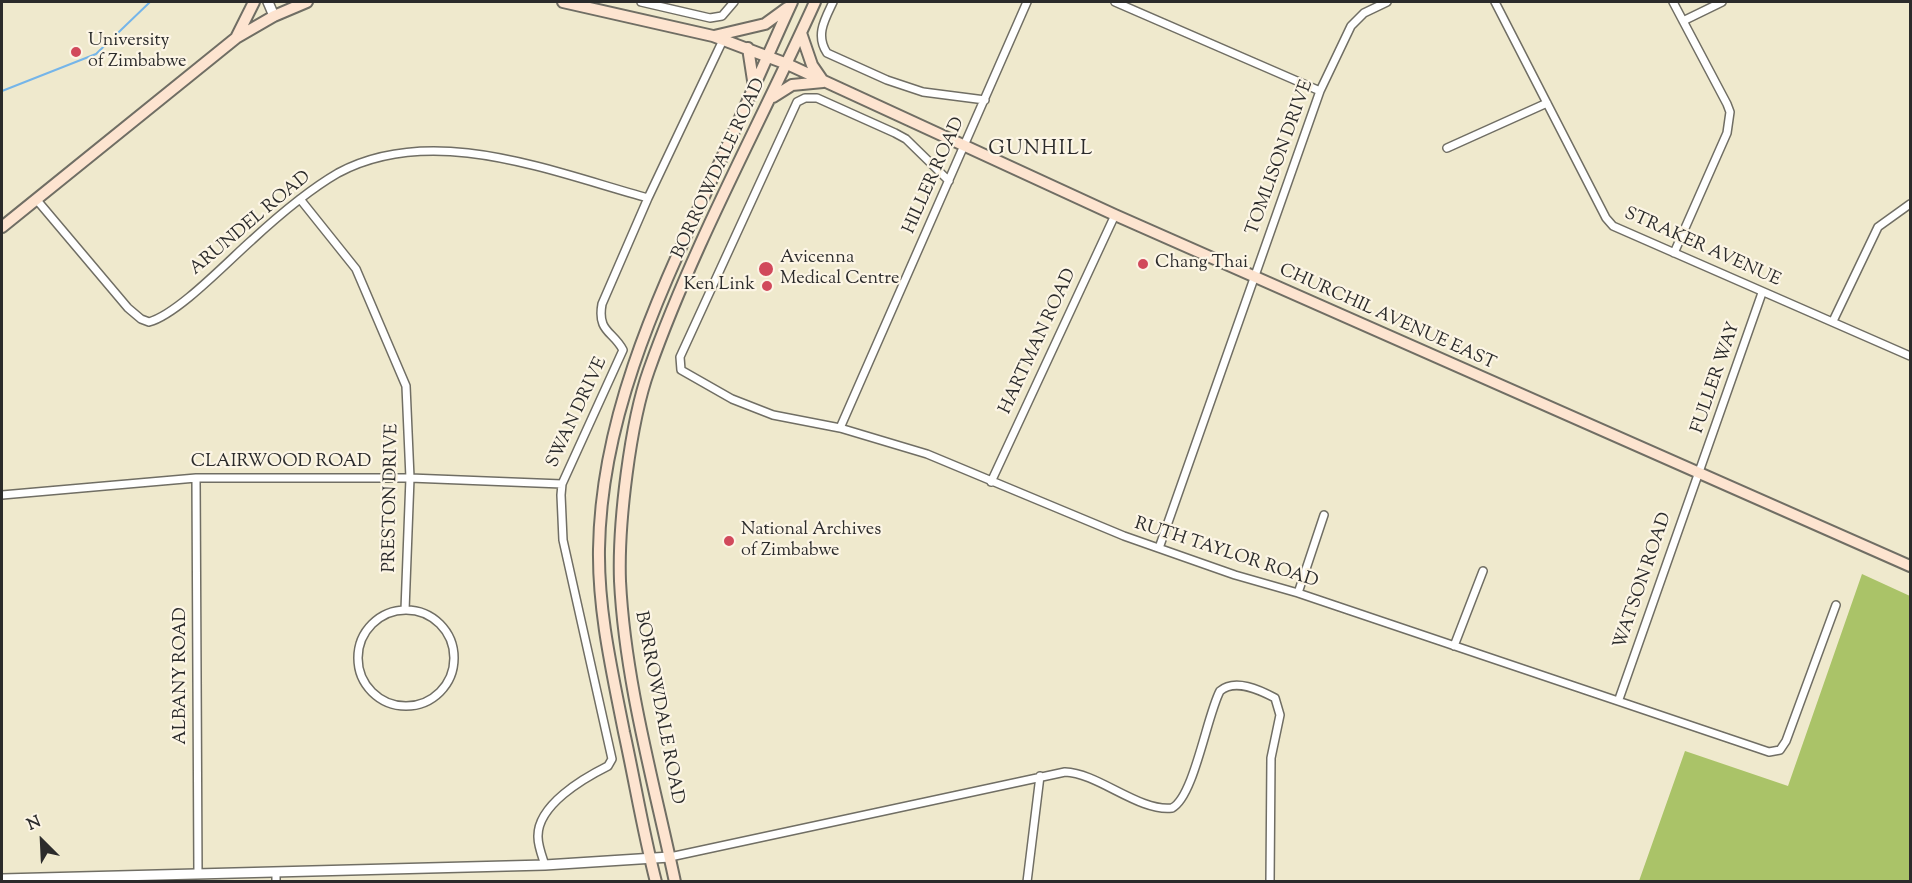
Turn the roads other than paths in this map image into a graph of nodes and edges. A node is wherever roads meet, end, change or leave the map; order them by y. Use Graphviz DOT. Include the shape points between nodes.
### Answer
graph roads {
  1 [pos="254,2"];
  2 [pos="268,2"];
  3 [pos="307,2"];
  4 [pos="563,2"];
  5 [pos="641,2"];
  6 [pos="734,2"];
  7 [pos="815,2"];
  8 [pos="833,2"];
  9 [pos="1027,2"];
  10 [pos="1115,2"];
  11 [pos="1387,2"];
  12 [pos="1495,2"];
  13 [pos="1673,2"];
  14 [pos="1722,2"];
  15 [pos="791,3"];
  16 [pos="601,6"];
  17 [pos="274,16"];
  18 [pos="1683,21"];
  19 [pos="801,33"];
  20 [pos="236,38"];
  21 [pos="718,38"];
  22 [pos="748,48"];
  23 [pos="767,57"];
  24 [pos="787,64"];
  25 [pos="823,81"];
  26 [pos="754,88"];
  27 [pos="1320,91"];
  28 [pos="771,98"];
  29 [pos="985,100"];
  30 [pos="1547,103"];
  31 [pos="964,147"];
  32 [pos="1447,148"];
  33 [pos="949,181"];
  34 [pos="648,198"];
  35 [pos="36,199"];
  36 [pos="300,199"];
  37 [pos="1911,204"];
  38 [pos="1115,215"];
  39 [pos="2,227"];
  40 [pos="1674,253"];
  41 [pos="1254,277"];
  42 [pos="1762,293"];
  43 [pos="1833,321"];
  44 [pos="1911,356"];
  45 [pos="840,428"];
  46 [pos="1699,474"];
  47 [pos="196,478"];
  48 [pos="410,478"];
  49 [pos="991,482"];
  50 [pos="562,484"];
  51 [pos="2,495"];
  52 [pos="1324,515"];
  53 [pos="1159,548"];
  54 [pos="1911,566"];
  55 [pos="1483,571"];
  56 [pos="1298,593"];
  57 [pos="1836,605"];
  58 [pos="405,610"];
  59 [pos="1454,646"];
  60 [pos="1619,699"];
  61 [pos="1040,777"];
  62 [pos="670,857"];
  63 [pos="651,860"];
  64 [pos="544,865"];
  65 [pos="198,874"];
  66 [pos="260,877"];
  67 [pos="276,877"];
  68 [pos="2,879"];
  69 [pos="656,882"];
  70 [pos="675,882"];
  71 [pos="1027,882"];
  72 [pos="1270,882"];
  1 -- 20 [label="main road"];
  2 -- 17 [label="street"];
  3 -- 17 [label="main road"];
  4 -- 16 [label="main road, CHURCHIL AVENUE EAST"];
  5 -- 6 [label="street" via="710,18 722,16"];
  7 -- 19 [label="main road, BORROWDALE ROAD"];
  8 -- 29 [label="street" via="820,38 826,53 922,92"];
  9 -- 29 [label="street, HILLER ROAD"];
  10 -- 27 [label="street"];
  11 -- 27 [label="street, TOMLISON DRIVE" via="1355,20"];
  12 -- 30 [label="street, STRAKER AVENUE"];
  13 -- 18 [label="street"];
  14 -- 18 [label="street"];
  15 -- 21 [label="main road" via="765,24"];
  15 -- 23 [label="main road, BORROWDALE ROAD"];
  16 -- 21 [label="main road, CHURCHIL AVENUE EAST"];
  17 -- 20 [label="main road"];
  18 -- 40 [label="street" via="1727,104 1730,123"];
  19 -- 24 [label="main road, BORROWDALE ROAD"];
  19 -- 25 [label="main road" via="812,65"];
  20 -- 35 [label="main road"];
  21 -- 22 [label="main road, CHURCHIL AVENUE EAST"];
  21 -- 34 [label="street, SWAN DRIVE"];
  22 -- 23 [label="main road, CHURCHIL AVENUE EAST"];
  22 -- 26 [label="main road"];
  23 -- 24 [label="main road, CHURCHIL AVENUE EAST"];
  23 -- 26 [label="main road, BORROWDALE ROAD"];
  24 -- 25 [label="main road, CHURCHIL AVENUE EAST"];
  24 -- 28 [label="main road, BORROWDALE ROAD"];
  25 -- 28 [label="main road" via="792,86"];
  25 -- 31 [label="main road, CHURCHIL AVENUE EAST"];
  26 -- 63 [label="main road, BORROWDALE ROAD" via="651,315 626,382 603,492 600,598"];
  27 -- 41 [label="street, TOMLISON DRIVE"];
  28 -- 62 [label="main road, BORROWDALE ROAD" via="724,193 649,371 627,481 620,549 622,605 632,680"];
  29 -- 31 [label="street, HILLER ROAD"];
  30 -- 32 [label="street"];
  30 -- 40 [label="street, STRAKER AVENUE" via="1610,222"];
  31 -- 33 [label="street, HILLER ROAD"];
  31 -- 38 [label="main road, CHURCHIL AVENUE EAST"];
  33 -- 45 [label="street, HILLER ROAD"];
  33 -- 45 [label="street, RUTH TAYLOR ROAD" via="906,139 817,98 797,102 680,357 681,370 732,399 773,415"];
  34 -- 36 [label="street, ARUNDEL ROAD" via="495,158 435,150 400,152 358,164"];
  34 -- 50 [label="street, SWAN DRIVE" via="602,304 602,324 623,350"];
  35 -- 36 [label="street, ARUNDEL ROAD" via="128,308 149,322 177,306"];
  35 -- 39 [label="main road"];
  36 -- 48 [label="street, PRESTON DRIVE" via="356,269 404,376"];
  37 -- 43 [label="street" via="1878,227"];
  38 -- 41 [label="main road, CHURCHIL AVENUE EAST"];
  38 -- 49 [label="street, HARTMAN ROAD"];
  40 -- 42 [label="street, STRAKER AVENUE"];
  41 -- 46 [label="main road, CHURCHIL AVENUE EAST"];
  41 -- 53 [label="street, TOMLISON DRIVE"];
  42 -- 43 [label="street, STRAKER AVENUE"];
  42 -- 46 [label="street, FULLER WAY"];
  43 -- 44 [label="street, STRAKER AVENUE"];
  45 -- 49 [label="street, RUTH TAYLOR ROAD" via="934,457"];
  46 -- 54 [label="main road, CHURCHIL AVENUE EAST"];
  46 -- 60 [label="street, WATSON ROAD"];
  47 -- 48 [label="street, CLAIRWOOD ROAD"];
  47 -- 51 [label="street, CLAIRWOOD ROAD"];
  47 -- 65 [label="street, ALBANY ROAD"];
  48 -- 50 [label="street, CLAIRWOOD ROAD"];
  48 -- 58 [label="street, PRESTON DRIVE"];
  49 -- 53 [label="street, RUTH TAYLOR ROAD"];
  50 -- 64 [label="street, SWAN DRIVE" via="563,540 612,759 608,766 569,789 544,818 538,836"];
  52 -- 56 [label="street"];
  53 -- 56 [label="street, RUTH TAYLOR ROAD"];
  55 -- 59 [label="street"];
  56 -- 59 [label="street, RUTH TAYLOR ROAD"];
  57 -- 60 [label="street, RUTH TAYLOR ROAD" via="1780,750 1769,752"];
  58 -- 58 [label="street" via="433,618 452,642 454,657 453,672 441,691 422,704 408,706 393,705 373,693 361,675 358,660 366,631 383,617"];
  59 -- 60 [label="street, RUTH TAYLOR ROAD"];
  61 -- 62 [label="street"];
  61 -- 71 [label="street"];
  61 -- 72 [label="street" via="1076,772 1125,795 1172,808 1182,799 1189,782 1220,691 1230,684 1240,684 1271,695 1278,702 1280,715 1271,758"];
  62 -- 63 [label="street"];
  62 -- 70 [label="main road, BORROWDALE ROAD"];
  63 -- 64 [label="street"];
  63 -- 69 [label="main road, BORROWDALE ROAD"];
  64 -- 67 [label="street"];
  65 -- 66 [label="street"];
  65 -- 68 [label="street"];
  66 -- 67 [label="street"];
}
